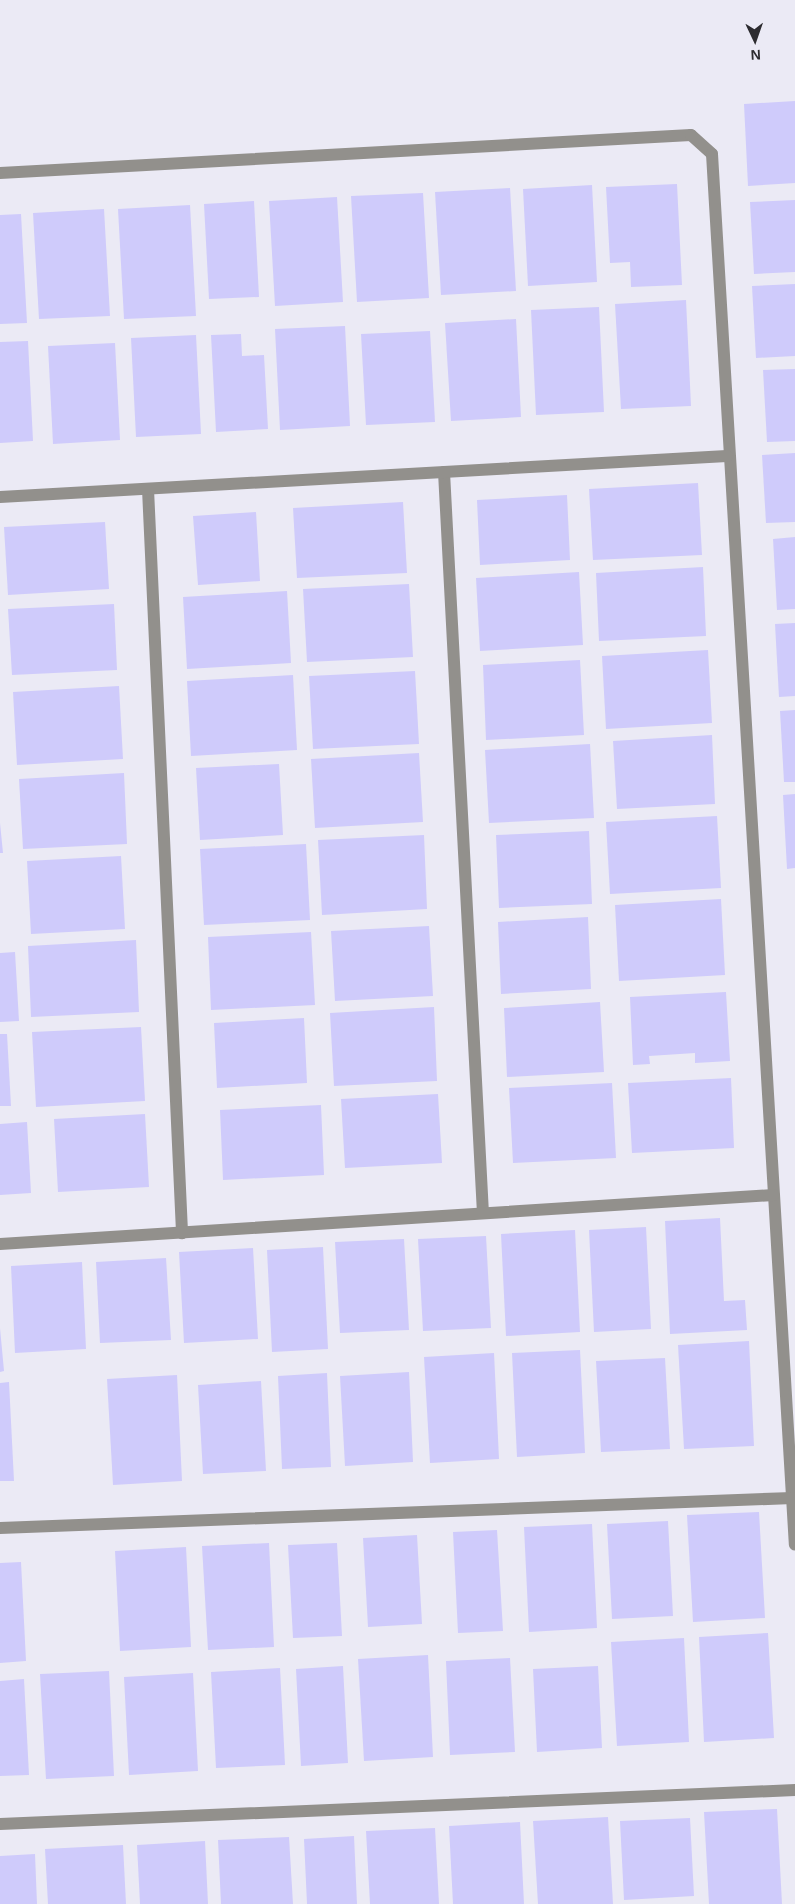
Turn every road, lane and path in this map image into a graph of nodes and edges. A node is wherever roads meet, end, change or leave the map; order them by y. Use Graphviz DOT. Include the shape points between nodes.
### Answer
graph roads {
  1 [pos="0,173"];
  2 [pos="727,456"];
  3 [pos="444,472"];
  4 [pos="148,489"];
  5 [pos="0,497"];
  6 [pos="773,1195"];
  7 [pos="483,1213"];
  8 [pos="182,1233"];
  9 [pos="0,1244"];
  10 [pos="792,1498"];
  11 [pos="0,1528"];
  12 [pos="795,1545"];
  13 [pos="795,1790"];
  14 [pos="0,1824"];
  1 -- 2 [label="lane" via="691,135 712,154"];
  2 -- 3 [label="lane"];
  2 -- 6 [label="lane"];
  3 -- 4 [label="lane"];
  3 -- 7 [label="lane"];
  4 -- 5 [label="lane"];
  4 -- 8 [label="lane"];
  6 -- 7 [label="lane"];
  6 -- 10 [label="lane"];
  7 -- 8 [label="lane"];
  8 -- 9 [label="lane"];
  10 -- 11 [label="lane"];
  10 -- 12 [label="lane"];
  13 -- 14 [label="lane"];
}
